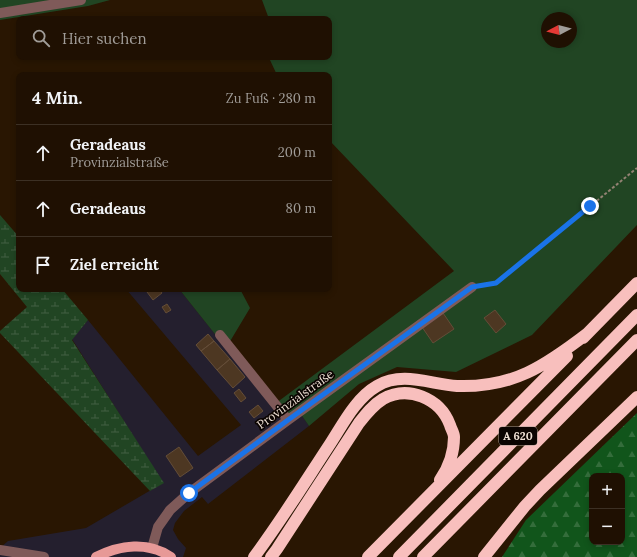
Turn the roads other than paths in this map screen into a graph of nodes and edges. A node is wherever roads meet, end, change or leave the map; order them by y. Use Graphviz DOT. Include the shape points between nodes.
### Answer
graph roads {
  1 [pos="81,0"];
  2 [pos="0,13"];
  3 [pos="637,283"];
  4 [pos="472,287"];
  5 [pos="637,315"];
  6 [pos="588,334"];
  7 [pos="220,335"];
  8 [pos="637,340"];
  9 [pos="637,397"];
  10 [pos="288,420"];
  11 [pos="430,495"];
  12 [pos="152,548"];
  13 [pos="0,550"];
  14 [pos="44,557"];
  15 [pos="96,557"];
  16 [pos="171,557"];
  17 [pos="254,557"];
  18 [pos="271,557"];
  19 [pos="368,557"];
  20 [pos="399,557"];
  21 [pos="423,557"];
  22 [pos="484,557"];
  1 -- 2 [label="lane"];
  3 -- 6 [label="highway"];
  4 -- 10 [label="lane, Provinzialstraße"];
  5 -- 20 [label="highway, A 620"];
  6 -- 11 [label="highway"];
  6 -- 17 [label="highway" via="542,366 521,377 501,383 456,386 410,379 392,380 377,385 362,398 347,418"];
  7 -- 10 [label="lane"];
  8 -- 21 [label="highway, A 620"];
  9 -- 22 [label="highway" via="540,490"];
  10 -- 12 [label="lane, Provinzialstraße" via="170,510 158,527"];
  11 -- 18 [label="highway" via="452,456 454,436 447,417 437,405 423,396 410,393 382,399 359,423"];
  11 -- 19 [label="highway"];
  12 -- 15 [label="main road" via="123,547"];
  12 -- 16 [label="main road"];
  13 -- 14 [label="lane"];
}
